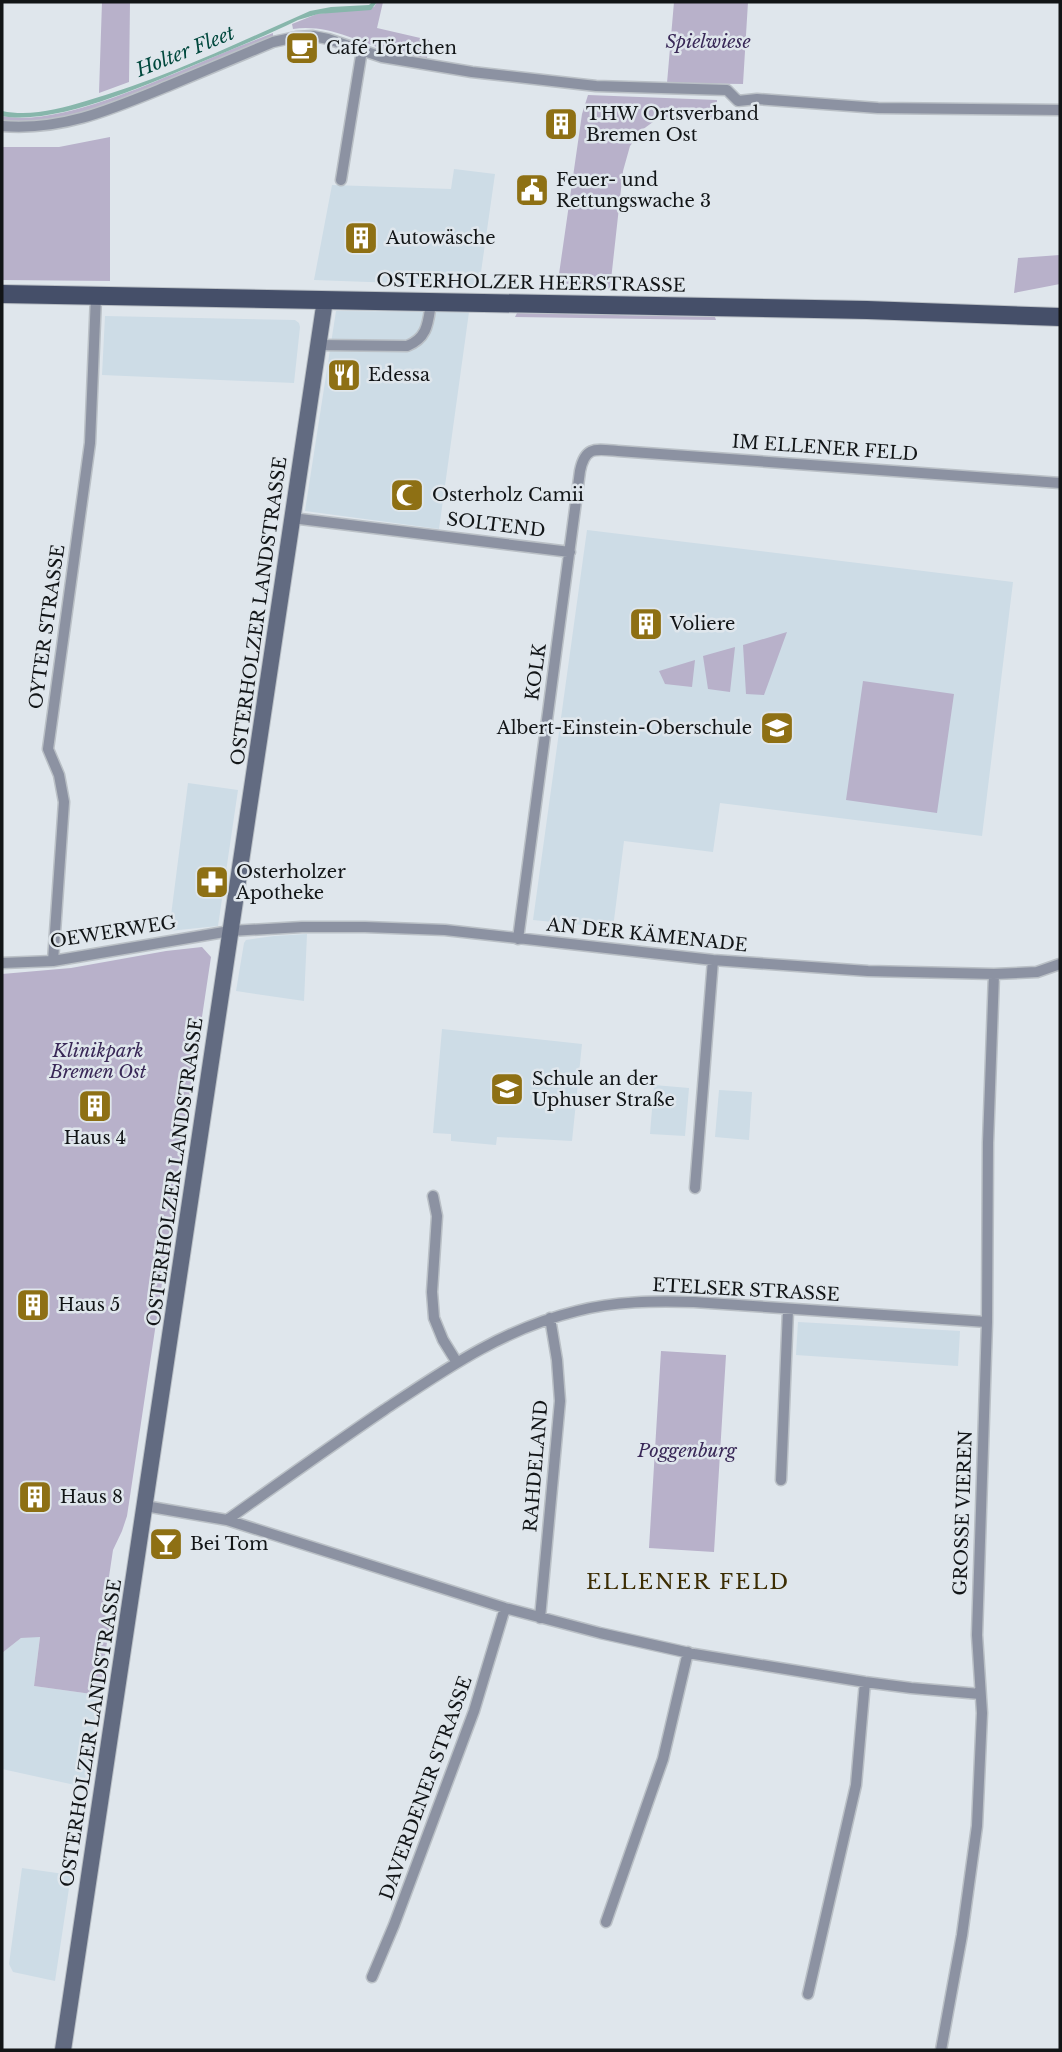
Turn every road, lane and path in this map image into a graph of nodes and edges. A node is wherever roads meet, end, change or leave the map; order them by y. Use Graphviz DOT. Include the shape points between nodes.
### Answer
graph roads {
  1 [pos="362,50"];
  2 [pos="1060,110"];
  3 [pos="2,126"];
  4 [pos="341,180"];
  5 [pos="2,294"];
  6 [pos="96,296"];
  7 [pos="325,300"];
  8 [pos="431,303"];
  9 [pos="1060,317"];
  10 [pos="318,345"];
  11 [pos="588,453"];
  12 [pos="1060,483"];
  13 [pos="292,518"];
  14 [pos="570,552"];
  15 [pos="230,931"];
  16 [pos="518,939"];
  17 [pos="713,960"];
  18 [pos="53,961"];
  19 [pos="2,963"];
  20 [pos="1060,964"];
  21 [pos="994,974"];
  22 [pos="695,1188"];
  23 [pos="433,1196"];
  24 [pos="788,1310"];
  25 [pos="550,1318"];
  26 [pos="987,1322"];
  27 [pos="456,1362"];
  28 [pos="782,1480"];
  29 [pos="145,1506"];
  30 [pos="227,1521"];
  31 [pos="505,1608"];
  32 [pos="540,1618"];
  33 [pos="688,1652"];
  34 [pos="865,1682"];
  35 [pos="980,1694"];
  36 [pos="606,1922"];
  37 [pos="372,1977"];
  38 [pos="808,1994"];
  39 [pos="63,2050"];
  40 [pos="941,2050"];
  1 -- 2 [label="street" via="472,72 596,86 727,90 738,101"];
  1 -- 3 [label="street" via="313,36 292,37 86,118 27,128"];
  1 -- 4 [label="street"];
  5 -- 6 [label="main road, OSTERHOLZER HEERSTRASSE"];
  6 -- 7 [label="main road, OSTERHOLZER HEERSTRASSE"];
  6 -- 18 [label="street, OYTER STRASSE" via="90,443 48,749 64,802"];
  7 -- 8 [label="main road, OSTERHOLZER HEERSTRASSE"];
  7 -- 10 [label="main road, OSTERHOLZER LANDSTRASSE"];
  8 -- 9 [label="main road, OSTERHOLZER HEERSTRASSE"];
  8 -- 10 [label="street" via="425,334 407,346"];
  10 -- 13 [label="main road, OSTERHOLZER LANDSTRASSE"];
  11 -- 12 [label="street, IM ELLENER FELD" via="628,451"];
  11 -- 14 [label="street, KOLK" via="580,471"];
  13 -- 14 [label="street, SOLTEND"];
  13 -- 15 [label="main road, OSTERHOLZER LANDSTRASSE"];
  14 -- 16 [label="street, KOLK"];
  15 -- 16 [label="street, AN DER KÄMENADE" via="365,927"];
  15 -- 18 [label="street, OEWERWEG"];
  15 -- 29 [label="main road, OSTERHOLZER LANDSTRASSE"];
  16 -- 17 [label="street, AN DER KÄMENADE"];
  17 -- 21 [label="street, AN DER KÄMENADE"];
  17 -- 22 [label="street"];
  18 -- 19 [label="street, OEWERWEG"];
  20 -- 21 [label="street, AN DER KÄMENADE" via="1037,972"];
  21 -- 26 [label="street, GROSSE VIEREN"];
  23 -- 27 [label="street" via="437,1216 433,1318"];
  24 -- 25 [label="street, ETELSER STRASSE" via="651,1301 610,1304"];
  24 -- 26 [label="street, ETELSER STRASSE"];
  24 -- 28 [label="street"];
  25 -- 27 [label="street, ETELSER STRASSE"];
  25 -- 32 [label="street, RAHDELAND" via="560,1401"];
  26 -- 35 [label="street, GROSSE VIEREN" via="977,1623"];
  27 -- 30 [label="street, ETELSER STRASSE"];
  29 -- 30 [label="street"];
  29 -- 39 [label="main road, OSTERHOLZER LANDSTRASSE"];
  30 -- 31 [label="street"];
  31 -- 32 [label="street"];
  31 -- 37 [label="street, DAVERDENER STRASSE" via="474,1712"];
  32 -- 33 [label="street"];
  33 -- 34 [label="street"];
  33 -- 36 [label="street" via="663,1759"];
  34 -- 35 [label="street"];
  34 -- 38 [label="street" via="856,1785"];
  35 -- 40 [label="street, GROSSE VIEREN" via="977,1826"];
}
